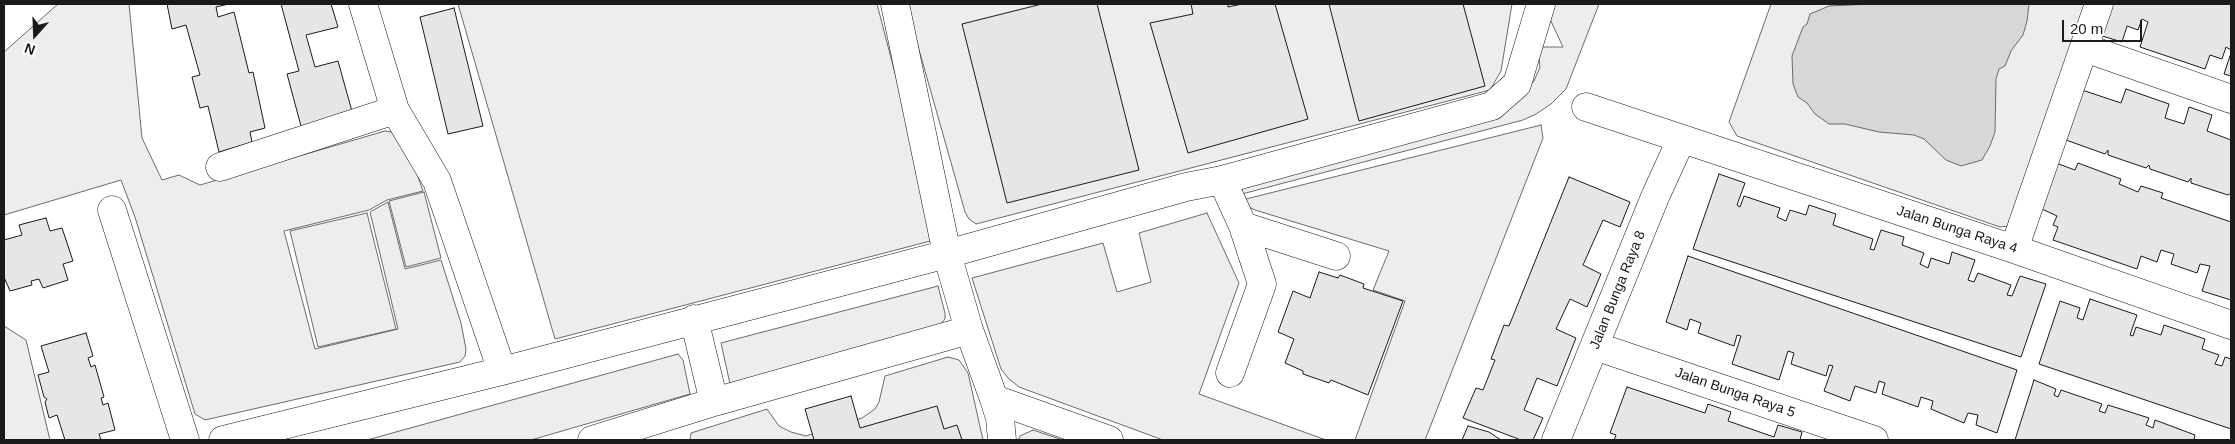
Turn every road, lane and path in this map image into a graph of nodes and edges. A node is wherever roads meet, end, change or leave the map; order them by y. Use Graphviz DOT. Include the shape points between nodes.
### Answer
graph roads {
  1 [pos="363,4"];
  2 [pos="895,4"];
  3 [pos="1541,4"];
  4 [pos="2099,4"];
  5 [pos="2085,48"];
  6 [pos="2231,99"];
  7 [pos="1586,107"];
  8 [pos="395,110"];
  9 [pos="1681,140"];
  10 [pos="220,167"];
  11 [pos="1222,180"];
  12 [pos="112,210"];
  13 [pos="1243,226"];
  14 [pos="2014,249"];
  15 [pos="947,254"];
  16 [pos="1336,256"];
  17 [pos="694,319"];
  18 [pos="2231,325"];
  19 [pos="969,330"];
  20 [pos="1596,346"];
  21 [pos="502,371"];
  22 [pos="1230,373"];
  23 [pos="994,399"];
  24 [pos="714,402"];
  25 [pos="668,429"];
  26 [pos="280,434"];
  27 [pos="185,440"];
  28 [pos="223,440"];
  29 [pos="592,440"];
  30 [pos="1002,440"];
  31 [pos="1109,440"];
  32 [pos="1556,440"];
  33 [pos="1874,440"];
  1 -- 8 [label="street"];
  2 -- 15 [label="street"];
  3 -- 11 [label="street" via="1517,84 1492,106"];
  4 -- 5 [label="street"];
  5 -- 6 [label="street"];
  5 -- 14 [label="street"];
  7 -- 9 [label="street, Jalan Bunga Raya 4"];
  8 -- 10 [label="street"];
  8 -- 21 [label="street" via="437,181"];
  9 -- 14 [label="street, Jalan Bunga Raya 4"];
  9 -- 20 [label="street, Jalan Bunga Raya 8"];
  11 -- 13 [label="street"];
  11 -- 15 [label="street" via="1186,187"];
  12 -- 27 [label="street"];
  13 -- 16 [label="street"];
  13 -- 22 [label="street" via="1262,284"];
  14 -- 18 [label="street, Jalan Bunga Raya 4"];
  15 -- 17 [label="street"];
  15 -- 19 [label="street"];
  17 -- 21 [label="street"];
  17 -- 24 [label="street"];
  19 -- 23 [label="street"];
  19 -- 24 [label="street"];
  20 -- 32 [label="street, Jalan Bunga Raya 8"];
  20 -- 33 [label="street, Jalan Bunga Raya 5"];
  21 -- 26 [label="street"];
  23 -- 30 [label="street"];
  23 -- 31 [label="street"];
  24 -- 25 [label="street"];
  25 -- 29 [label="street"];
  26 -- 28 [label="street"];
}
